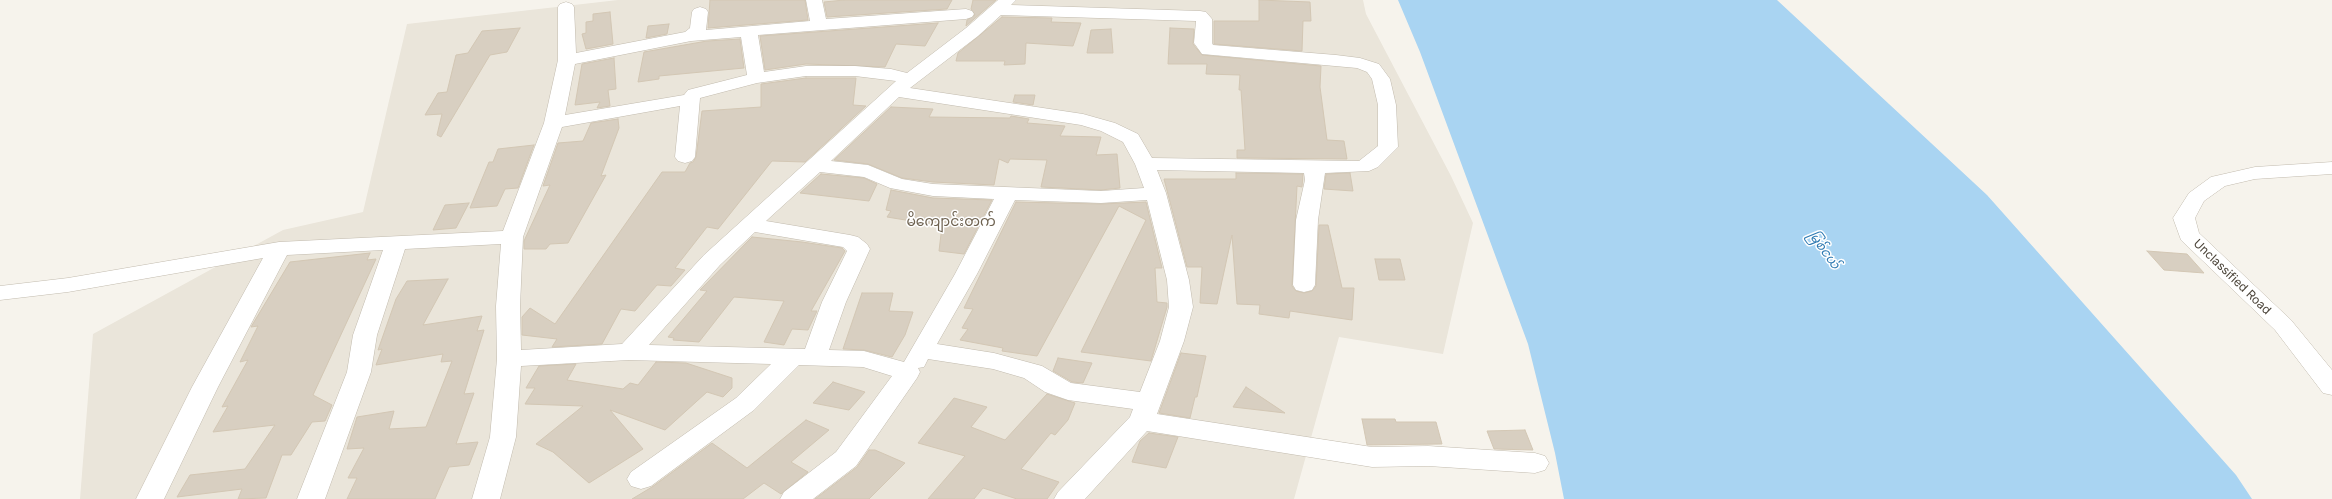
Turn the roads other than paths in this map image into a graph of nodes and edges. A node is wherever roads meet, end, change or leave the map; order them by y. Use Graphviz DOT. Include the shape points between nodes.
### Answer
graph roads {
  1 [pos="814,0"];
  2 [pos="1003,5"];
  3 [pos="566,7"];
  4 [pos="700,12"];
  5 [pos="967,15"];
  6 [pos="819,24"];
  7 [pos="749,31"];
  8 [pos="691,36"];
  9 [pos="567,60"];
  10 [pos="756,78"];
  11 [pos="902,85"];
  12 [pos="690,99"];
  13 [pos="554,123"];
  14 [pos="685,157"];
  15 [pos="1145,164"];
  16 [pos="815,165"];
  17 [pos="1314,167"];
  18 [pos="2332,168"];
  19 [pos="1156,193"];
  20 [pos="1007,194"];
  21 [pos="751,225"];
  22 [pos="512,237"];
  23 [pos="396,243"];
  24 [pos="279,249"];
  25 [pos="1304,285"];
  26 [pos="0,293"];
  27 [pos="922,350"];
  28 [pos="629,352"];
  29 [pos="804,357"];
  30 [pos="509,359"];
  31 [pos="908,372"];
  32 [pos="2332,387"];
  33 [pos="1145,411"];
  34 [pos="1535,463"];
  35 [pos="641,479"];
  36 [pos="150,499"];
  37 [pos="311,499"];
  38 [pos="486,499"];
  39 [pos="794,499"];
  40 [pos="1068,499"];
  1 -- 6 [label="street"];
  2 -- 5 [label="street"];
  2 -- 17 [label="street" via="1185,15 1205,11 1202,43 1208,50 1336,60 1360,63 1372,68 1381,80 1387,105 1388,147 1371,163 1362,167"];
  3 -- 9 [label="street"];
  4 -- 8 [label="street" via="698,29"];
  5 -- 6 [label="street"];
  5 -- 11 [label="street"];
  6 -- 7 [label="street"];
  7 -- 8 [label="street"];
  7 -- 10 [label="street"];
  8 -- 9 [label="street"];
  9 -- 13 [label="street"];
  10 -- 11 [label="street" via="806,71 855,71 891,74"];
  10 -- 12 [label="street" via="712,88 694,94"];
  11 -- 15 [label="street" via="1108,127 1131,138"];
  11 -- 16 [label="street"];
  12 -- 13 [label="street"];
  12 -- 14 [label="street"];
  13 -- 22 [label="street"];
  15 -- 17 [label="street"];
  15 -- 19 [label="street"];
  16 -- 20 [label="street" via="868,171 898,184 933,190"];
  16 -- 21 [label="street"];
  17 -- 25 [label="street" via="1315,180 1307,220"];
  18 -- 32 [label="street, Unclassified Road" via="2255,173 2218,181 2196,197 2184,218 2189,235 2283,325"];
  19 -- 20 [label="street" via="1101,197"];
  19 -- 33 [label="street" via="1178,280 1181,307 1172,342"];
  20 -- 27 [label="street"];
  21 -- 28 [label="street" via="712,260"];
  21 -- 29 [label="street" via="850,242 859,249"];
  22 -- 23 [label="street"];
  22 -- 30 [label="street" via="508,306"];
  23 -- 24 [label="street"];
  23 -- 37 [label="street" via="365,334 359,372"];
  24 -- 26 [label="street" via="68,285"];
  24 -- 36 [label="street" via="205,387"];
  27 -- 31 [label="street"];
  27 -- 33 [label="street" via="994,361 1033,372 1054,386 1068,391"];
  28 -- 29 [label="street"];
  28 -- 30 [label="street"];
  29 -- 31 [label="street" via="864,359"];
  29 -- 35 [label="street" via="745,404"];
  30 -- 38 [label="street" via="503,437"];
  31 -- 39 [label="street" via="846,459"];
  33 -- 34 [label="street" via="1372,457 1428,456"];
  33 -- 40 [label="street"];
}
